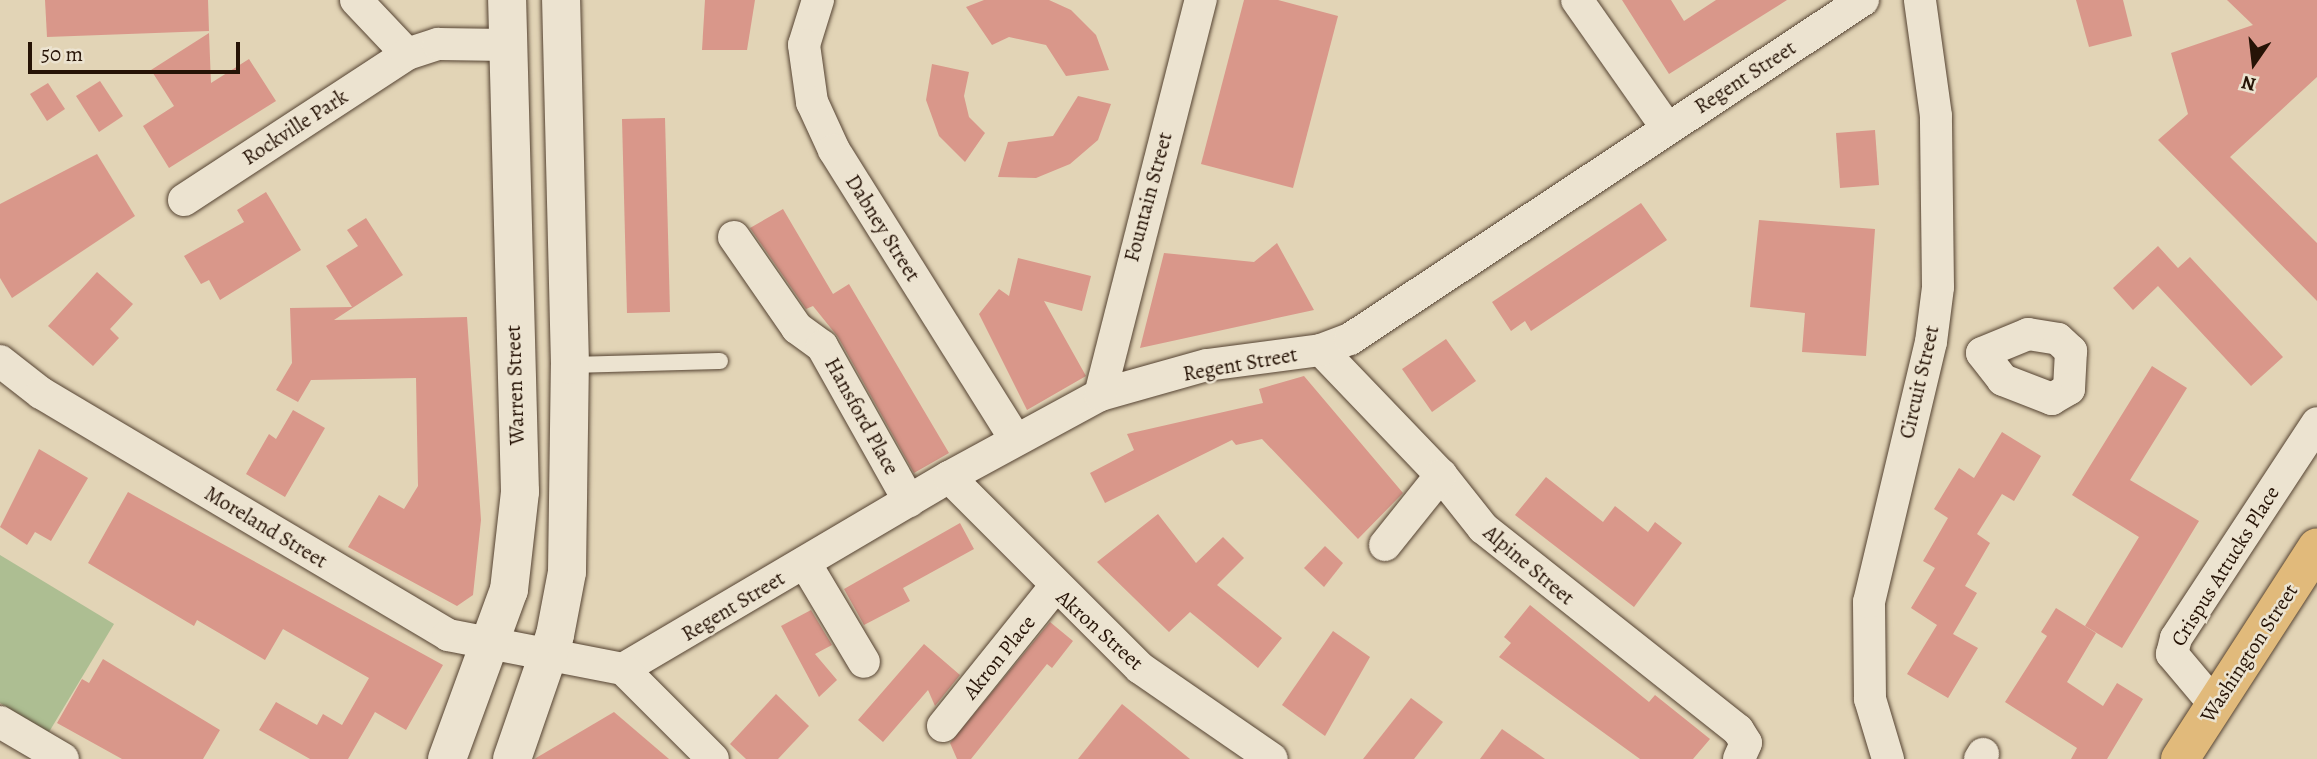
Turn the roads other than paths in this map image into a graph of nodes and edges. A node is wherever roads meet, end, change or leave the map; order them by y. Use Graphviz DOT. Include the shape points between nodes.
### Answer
graph roads {
  1 [pos="356,0"];
  2 [pos="507,0"];
  3 [pos="561,0"];
  4 [pos="818,0"];
  5 [pos="1201,0"];
  6 [pos="1577,0"];
  7 [pos="1863,0"];
  8 [pos="1920,0"];
  9 [pos="508,46"];
  10 [pos="407,54"];
  11 [pos="1667,128"];
  12 [pos="184,200"];
  13 [pos="734,237"];
  14 [pos="1931,342"];
  15 [pos="1321,350"];
  16 [pos="1982,353"];
  17 [pos="0,361"];
  18 [pos="720,361"];
  19 [pos="570,365"];
  20 [pos="1100,395"];
  21 [pos="2317,423"];
  22 [pos="1015,439"];
  23 [pos="1441,475"];
  24 [pos="948,477"];
  25 [pos="909,500"];
  26 [pos="1384,545"];
  27 [pos="2317,547"];
  28 [pos="805,563"];
  29 [pos="1054,588"];
  30 [pos="491,648"];
  31 [pos="548,656"];
  32 [pos="864,662"];
  33 [pos="623,670"];
  34 [pos="2215,705"];
  35 [pos="943,726"];
  36 [pos="12,739"];
  37 [pos="63,759"];
  38 [pos="447,759"];
  39 [pos="512,759"];
  40 [pos="713,759"];
  41 [pos="1272,759"];
  42 [pos="1739,759"];
  43 [pos="1888,759"];
  44 [pos="2180,759"];
  1 -- 10 [label="street"];
  2 -- 9 [label="main road, Warren Street"];
  3 -- 19 [label="main road"];
  4 -- 22 [label="street, Dabney Street" via="804,45 811,102 834,150"];
  5 -- 20 [label="street, Fountain Street"];
  6 -- 11 [label="street"];
  7 -- 11 [label="street, Regent Street"];
  8 -- 14 [label="street, Circuit Street" via="1937,142 1938,287"];
  9 -- 10 [label="street, Rockville Park" via="438,44"];
  9 -- 30 [label="main road, Warren Street" via="520,492 509,590"];
  10 -- 12 [label="street, Rockville Park"];
  11 -- 15 [label="street, Regent Street" via="1350,339"];
  13 -- 25 [label="street, Hansford Place" via="797,328 822,346"];
  14 -- 16 [label="street"];
  14 -- 43 [label="street, Circuit Street" via="1869,602 1870,699"];
  15 -- 20 [label="street, Regent Street" via="1207,365"];
  15 -- 23 [label="street, Alpine Street"];
  17 -- 30 [label="street, Moreland Street" via="41,393 448,635"];
  18 -- 19 [label="lane"];
  19 -- 31 [label="main road" via="567,572"];
  20 -- 22 [label="street, Regent Street"];
  21 -- 34 [label="street, Crispus Attucks Place" via="2176,638 2172,654"];
  22 -- 24 [label="street, Regent Street"];
  23 -- 26 [label="street"];
  23 -- 42 [label="street, Alpine Street" via="1483,528 1738,730 1746,743"];
  24 -- 25 [label="street, Regent Street"];
  24 -- 29 [label="street, Akron Street"];
  25 -- 28 [label="street, Regent Street"];
  27 -- 34 [label="main road, Washington Street"];
  28 -- 32 [label="street"];
  28 -- 33 [label="street, Regent Street"];
  29 -- 35 [label="street, Akron Place"];
  29 -- 41 [label="street, Akron Street" via="1140,668"];
  30 -- 31 [label="street, Moreland Street"];
  30 -- 38 [label="main road, Warren Street"];
  31 -- 33 [label="street"];
  31 -- 39 [label="main road"];
  33 -- 40 [label="street"];
  34 -- 44 [label="main road, Washington Street"];
  36 -- 37 [label="street"];
}
